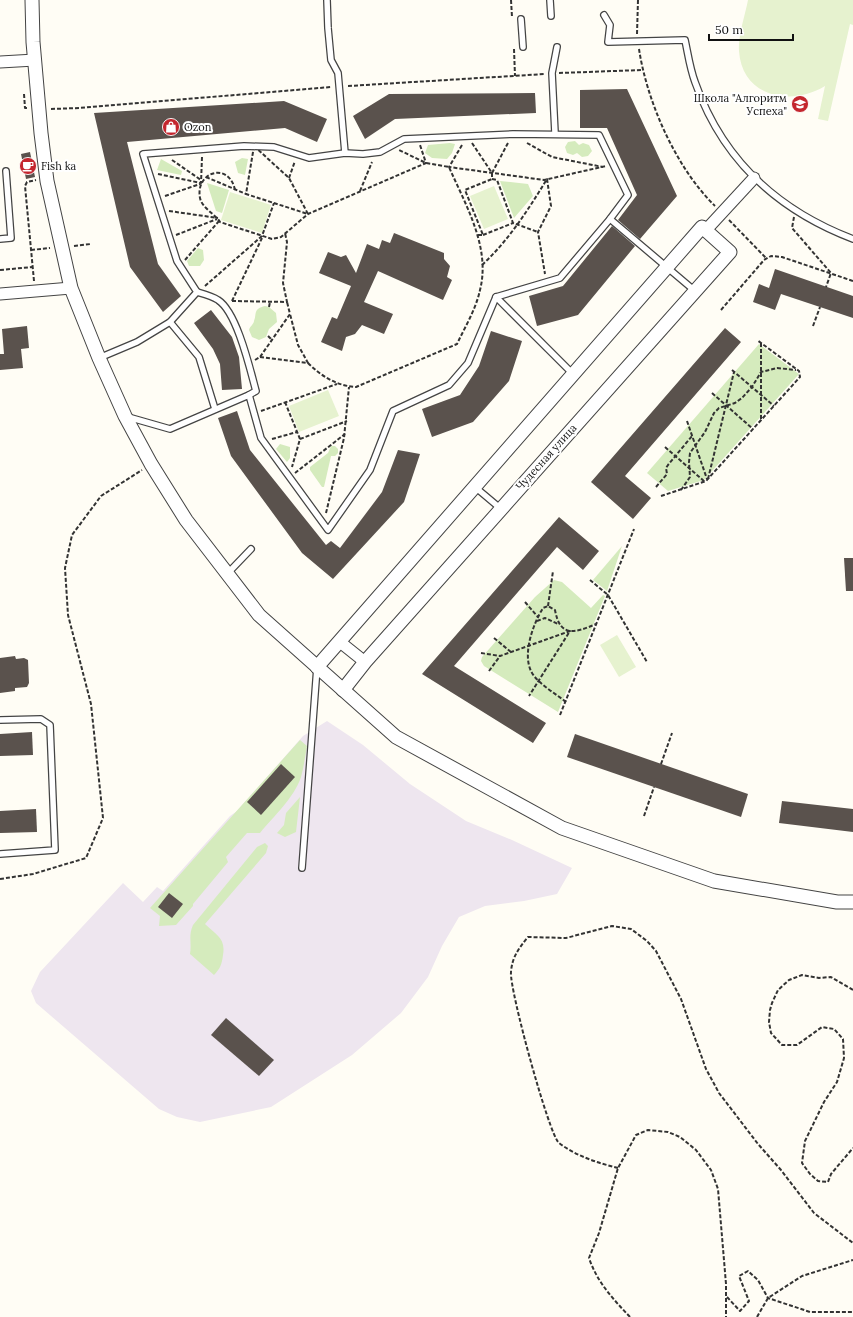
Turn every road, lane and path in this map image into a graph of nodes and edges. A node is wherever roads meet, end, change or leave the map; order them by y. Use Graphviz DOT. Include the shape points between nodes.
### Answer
graph roads {
  1 [pos="32,0"];
  2 [pos="327,0"];
  3 [pos="550,0"];
  4 [pos="638,0"];
  5 [pos="604,15"];
  6 [pos="551,16"];
  7 [pos="521,19"];
  8 [pos="638,41"];
  9 [pos="523,47"];
  10 [pos="557,47"];
  11 [pos="35,60"];
  12 [pos="0,62"];
  13 [pos="642,70"];
  14 [pos="552,73"];
  15 [pos="338,87"];
  16 [pos="24,92"];
  17 [pos="25,108"];
  18 [pos="39,109"];
  19 [pos="27,116"];
  20 [pos="555,133"];
  21 [pos="513,134"];
  22 [pos="467,136"];
  23 [pos="418,138"];
  24 [pos="254,146"];
  25 [pos="391,146"];
  26 [pos="203,150"];
  27 [pos="376,152"];
  28 [pos="162,153"];
  29 [pos="345,153"];
  30 [pos="298,155"];
  31 [pos="426,163"];
  32 [pos="613,165"];
  33 [pos="449,166"];
  34 [pos="604,167"];
  35 [pos="6,171"];
  36 [pos="148,172"];
  37 [pos="492,173"];
  38 [pos="37,176"];
  39 [pos="206,177"];
  40 [pos="289,178"];
  41 [pos="754,178"];
  42 [pos="492,179"];
  43 [pos="547,179"];
  44 [pos="201,182"];
  45 [pos="235,190"];
  46 [pos="359,192"];
  47 [pos="246,194"];
  48 [pos="157,198"];
  49 [pos="274,204"];
  50 [pos="160,209"];
  51 [pos="722,213"];
  52 [pos="796,213"];
  53 [pos="308,214"];
  54 [pos="610,219"];
  55 [pos="218,220"];
  56 [pos="513,223"];
  57 [pos="518,226"];
  58 [pos="706,230"];
  59 [pos="538,232"];
  60 [pos="285,234"];
  61 [pos="478,235"];
  62 [pos="483,235"];
  63 [pos="262,236"];
  64 [pos="170,238"];
  65 [pos="0,239"];
  66 [pos="853,239"];
  67 [pos="766,258"];
  68 [pos="482,265"];
  69 [pos="180,266"];
  70 [pos="666,266"];
  71 [pos="33,267"];
  72 [pos="0,270"];
  73 [pos="831,273"];
  74 [pos="853,281"];
  75 [pos="546,282"];
  76 [pos="826,287"];
  77 [pos="72,288"];
  78 [pos="35,291"];
  79 [pos="197,292"];
  80 [pos="696,292"];
  81 [pos="0,294"];
  82 [pos="496,297"];
  83 [pos="232,301"];
  84 [pos="270,302"];
  85 [pos="287,302"];
  86 [pos="269,307"];
  87 [pos="820,307"];
  88 [pos="721,310"];
  89 [pos="228,311"];
  90 [pos="290,314"];
  91 [pos="170,322"];
  92 [pos="813,326"];
  93 [pos="268,336"];
  94 [pos="272,340"];
  95 [pos="758,340"];
  96 [pos="761,343"];
  97 [pos="260,357"];
  98 [pos="99,358"];
  99 [pos="308,363"];
  100 [pos="249,364"];
  101 [pos="797,370"];
  102 [pos="761,372"];
  103 [pos="572,374"];
  104 [pos="338,383"];
  105 [pos="349,387"];
  106 [pos="752,387"];
  107 [pos="712,393"];
  108 [pos="248,395"];
  109 [pos="761,395"];
  110 [pos="285,402"];
  111 [pos="726,406"];
  112 [pos="774,406"];
  113 [pos="216,409"];
  114 [pos="254,414"];
  115 [pos="125,416"];
  116 [pos="761,420"];
  117 [pos="346,421"];
  118 [pos="688,421"];
  119 [pos="753,429"];
  120 [pos="297,432"];
  121 [pos="345,434"];
  122 [pos="692,436"];
  123 [pos="300,439"];
  124 [pos="263,442"];
  125 [pos="696,445"];
  126 [pos="665,447"];
  127 [pos="675,456"];
  128 [pos="151,464"];
  129 [pos="690,469"];
  130 [pos="290,478"];
  131 [pos="707,480"];
  132 [pos="705,482"];
  133 [pos="475,486"];
  134 [pos="656,487"];
  135 [pos="680,490"];
  136 [pos="662,496"];
  137 [pos="500,508"];
  138 [pos="323,524"];
  139 [pos="634,529"];
  140 [pos="251,548"];
  141 [pos="553,571"];
  142 [pos="227,574"];
  143 [pos="590,580"];
  144 [pos="608,595"];
  145 [pos="526,602"];
  146 [pos="548,606"];
  147 [pos="538,617"];
  148 [pos="536,623"];
  149 [pos="596,624"];
  150 [pos="559,625"];
  151 [pos="570,631"];
  152 [pos="494,638"];
  153 [pos="340,642"];
  154 [pos="530,646"];
  155 [pos="511,652"];
  156 [pos="481,653"];
  157 [pos="500,656"];
  158 [pos="365,662"];
  159 [pos="647,662"];
  160 [pos="317,667"];
  161 [pos="489,671"];
  162 [pos="539,681"];
  163 [pos="343,690"];
  164 [pos="529,696"];
  165 [pos="566,702"];
  166 [pos="560,715"];
  167 [pos="0,720"];
  168 [pos="672,733"];
  169 [pos="661,764"];
  170 [pos="654,786"];
  171 [pos="644,816"];
  172 [pos="0,854"];
  173 [pos="302,868"];
  174 [pos="0,879"];
  175 [pos="853,902"];
  176 [pos="853,990"];
  177 [pos="853,1148"];
  178 [pos="618,1168"];
  179 [pos="853,1243"];
  180 [pos="853,1260"];
  181 [pos="726,1296"];
  182 [pos="768,1298"];
  183 [pos="853,1312"];
  184 [pos="630,1317"];
  185 [pos="726,1317"];
  186 [pos="757,1317"];
  1 -- 11 [label="street"];
  2 -- 15 [label="lane" via="331,60 338,73"];
  3 -- 6 [label="lane"];
  4 -- 8 [label="path"];
  5 -- 8 [label="lane" via="610,25 608,42"];
  7 -- 9 [label="lane"];
  8 -- 13 [label="path"];
  8 -- 41 [label="lane" via="685,40 694,81 711,120 733,155"];
  10 -- 14 [label="lane"];
  11 -- 12 [label="street"];
  11 -- 18 [label="street"];
  13 -- 14 [label="path"];
  13 -- 51 [label="path" via="678,159 701,192"];
  14 -- 15 [label="path"];
  14 -- 20 [label="lane"];
  15 -- 18 [label="path"];
  15 -- 29 [label="lane" via="344,123"];
  16 -- 17 [label="path"];
  17 -- 18 [label="path"];
  17 -- 19 [label="path"];
  18 -- 77 [label="street" via="47,181"];
  20 -- 21 [label="lane"];
  20 -- 32 [label="lane" via="599,135"];
  21 -- 22 [label="lane"];
  21 -- 34 [label="path" via="552,157"];
  21 -- 37 [label="path"];
  22 -- 23 [label="lane"];
  22 -- 33 [label="path"];
  22 -- 37 [label="path"];
  23 -- 25 [label="lane" via="404,139"];
  23 -- 31 [label="path"];
  24 -- 26 [label="lane"];
  24 -- 30 [label="lane" via="274,147"];
  24 -- 40 [label="path"];
  24 -- 47 [label="path"];
  25 -- 27 [label="lane"];
  25 -- 31 [label="path"];
  26 -- 28 [label="lane"];
  26 -- 44 [label="path"];
  27 -- 29 [label="lane"];
  27 -- 46 [label="path"];
  28 -- 36 [label="lane" via="143,154"];
  28 -- 44 [label="path"];
  29 -- 30 [label="lane" via="309,158"];
  30 -- 40 [label="path"];
  31 -- 33 [label="path"];
  31 -- 46 [label="path"];
  32 -- 34 [label="path"];
  32 -- 54 [label="lane" via="628,195"];
  33 -- 37 [label="path"];
  33 -- 61 [label="path"];
  34 -- 43 [label="path"];
  35 -- 65 [label="lane" via="11,238"];
  36 -- 44 [label="path"];
  36 -- 48 [label="lane"];
  37 -- 42 [label="path"];
  37 -- 43 [label="path"];
  38 -- 71 [label="path" via="36,181 27,182 25,186"];
  39 -- 44 [label="path"];
  39 -- 45 [label="path"];
  39 -- 45 [label="path" via="213,173 228,176 234,182"];
  40 -- 53 [label="path"];
  41 -- 51 [label="street"];
  41 -- 52 [label="lane"];
  42 -- 56 [label="path" via="497,180"];
  42 -- 62 [label="path" via="465,190"];
  43 -- 57 [label="path"];
  43 -- 59 [label="path" via="551,206"];
  44 -- 48 [label="path"];
  44 -- 55 [label="path" via="200,199"];
  45 -- 47 [label="path"];
  46 -- 53 [label="path"];
  47 -- 49 [label="path"];
  48 -- 50 [label="lane"];
  49 -- 53 [label="path"];
  49 -- 63 [label="path"];
  50 -- 55 [label="path"];
  50 -- 64 [label="lane"];
  51 -- 58 [label="street"];
  51 -- 67 [label="path"];
  52 -- 66 [label="lane" via="826,229"];
  52 -- 73 [label="path" via="792,220 792,228"];
  53 -- 60 [label="path"];
  54 -- 70 [label="lane"];
  54 -- 75 [label="lane" via="560,278"];
  55 -- 63 [label="path"];
  55 -- 64 [label="path"];
  55 -- 69 [label="path"];
  56 -- 57 [label="path"];
  56 -- 62 [label="path"];
  57 -- 59 [label="path"];
  57 -- 68 [label="path" via="501,248"];
  58 -- 70 [label="street" via="702,227"];
  58 -- 80 [label="street, Чудесная улица" via="730,252"];
  59 -- 75 [label="path"];
  60 -- 63 [label="path" via="272,239"];
  60 -- 85 [label="path" via="287,242 283,283"];
  61 -- 62 [label="path"];
  61 -- 68 [label="path"];
  63 -- 79 [label="path"];
  63 -- 83 [label="path"];
  64 -- 69 [label="lane"];
  67 -- 73 [label="path" via="775,255"];
  67 -- 88 [label="path"];
  68 -- 105 [label="path" via="480,290 457,344 356,387"];
  69 -- 79 [label="lane"];
  70 -- 80 [label="lane"];
  70 -- 103 [label="street"];
  71 -- 72 [label="path"];
  71 -- 78 [label="path"];
  73 -- 74 [label="path"];
  73 -- 76 [label="path"];
  75 -- 82 [label="lane"];
  77 -- 78 [label="street"];
  77 -- 98 [label="street"];
  78 -- 81 [label="street"];
  79 -- 89 [label="lane" via="217,299"];
  79 -- 91 [label="lane"];
  80 -- 137 [label="street, Чудесная улица"];
  82 -- 103 [label="lane"];
  82 -- 138 [label="lane" via="468,363 449,385 393,411 370,470 328,530"];
  83 -- 84 [label="path"];
  83 -- 89 [label="path"];
  84 -- 85 [label="path"];
  84 -- 86 [label="path"];
  85 -- 90 [label="path"];
  87 -- 92 [label="path"];
  89 -- 100 [label="lane"];
  90 -- 94 [label="path"];
  90 -- 99 [label="path" via="298,345"];
  91 -- 98 [label="lane" via="138,342"];
  91 -- 113 [label="lane" via="199,357"];
  93 -- 94 [label="path"];
  94 -- 97 [label="path"];
  95 -- 96 [label="path"];
  96 -- 101 [label="path"];
  96 -- 102 [label="path"];
  97 -- 99 [label="path"];
  97 -- 100 [label="path"];
  98 -- 115 [label="street"];
  99 -- 104 [label="path" via="317,372"];
  100 -- 108 [label="lane" via="256,391"];
  101 -- 102 [label="path" via="777,368"];
  101 -- 112 [label="path" via="800,378"];
  102 -- 106 [label="path"];
  102 -- 109 [label="path"];
  103 -- 133 [label="street"];
  104 -- 105 [label="path"];
  104 -- 110 [label="path"];
  105 -- 117 [label="path"];
  106 -- 109 [label="path"];
  106 -- 111 [label="path" via="738,401"];
  106 -- 111 [label="path" via="733,371"];
  107 -- 111 [label="path"];
  108 -- 113 [label="lane"];
  108 -- 114 [label="lane"];
  109 -- 112 [label="path"];
  109 -- 116 [label="path"];
  110 -- 114 [label="path"];
  110 -- 120 [label="path"];
  111 -- 119 [label="path"];
  111 -- 125 [label="path" via="714,413"];
  111 -- 131 [label="path"];
  112 -- 116 [label="path"];
  113 -- 115 [label="lane" via="170,430"];
  114 -- 124 [label="lane"];
  115 -- 128 [label="street"];
  116 -- 119 [label="path"];
  117 -- 121 [label="path"];
  117 -- 123 [label="path"];
  118 -- 122 [label="path"];
  119 -- 131 [label="path"];
  120 -- 123 [label="path"];
  120 -- 124 [label="path"];
  121 -- 130 [label="path"];
  121 -- 138 [label="path"];
  122 -- 125 [label="path"];
  122 -- 127 [label="path"];
  123 -- 130 [label="path"];
  124 -- 130 [label="lane"];
  125 -- 129 [label="path" via="690,456"];
  125 -- 131 [label="path"];
  126 -- 127 [label="path"];
  127 -- 129 [label="path"];
  127 -- 134 [label="path" via="666,467 667,474"];
  128 -- 142 [label="street" via="186,520"];
  128 -- 174 [label="path" via="101,496 72,535 65,568 68,615 92,704 103,818 86,858 33,874"];
  129 -- 132 [label="path"];
  129 -- 135 [label="path" via="690,479"];
  130 -- 138 [label="lane"];
  131 -- 132 [label="path"];
  132 -- 135 [label="path"];
  133 -- 137 [label="lane"];
  133 -- 153 [label="street"];
  135 -- 136 [label="path"];
  137 -- 158 [label="street, Чудесная улица"];
  139 -- 144 [label="path"];
  140 -- 142 [label="lane"];
  141 -- 146 [label="path"];
  142 -- 160 [label="street" via="259,615"];
  143 -- 144 [label="path"];
  144 -- 149 [label="path"];
  144 -- 159 [label="path"];
  145 -- 147 [label="path"];
  146 -- 147 [label="path" via="543,608"];
  146 -- 150 [label="path" via="554,610"];
  147 -- 148 [label="path"];
  148 -- 150 [label="path" via="545,618"];
  148 -- 154 [label="path"];
  149 -- 151 [label="path" via="581,631"];
  149 -- 165 [label="path"];
  150 -- 151 [label="path"];
  151 -- 154 [label="path"];
  151 -- 162 [label="path"];
  152 -- 155 [label="path"];
  153 -- 158 [label="street"];
  153 -- 160 [label="street"];
  154 -- 155 [label="path"];
  154 -- 162 [label="path" via="530,666"];
  155 -- 157 [label="path"];
  156 -- 157 [label="path"];
  157 -- 161 [label="path"];
  158 -- 163 [label="street, Чудесная улица"];
  160 -- 163 [label="street"];
  160 -- 173 [label="lane"];
  162 -- 164 [label="path"];
  162 -- 165 [label="path"];
  163 -- 175 [label="street" via="396,736 562,828 714,881 837,902"];
  165 -- 166 [label="path"];
  167 -- 172 [label="lane" via="40,719 50,726 55,850"];
  168 -- 169 [label="path"];
  170 -- 171 [label="path"];
  176 -- 177 [label="path" via="831,977 802,975 789,980 778,990 772,1003 769,1022 771,1033 782,1045 797,1045 822,1027 834,1029 843,1039 844,1058 837,1082 805,1141 802,1163 818,1181 828,1182 831,1174"];
  178 -- 179 [label="path" via="594,1162 558,1142 548,1118 514,999 511,972 515,953 528,937 566,938 612,926 631,929 647,941 656,951 682,999 706,1069 719,1094 814,1213"];
  178 -- 181 [label="path" via="636,1135 648,1130 668,1132 680,1137 696,1150 711,1170 718,1189"];
  178 -- 184 [label="path" via="589,1258 593,1271 604,1288"];
  180 -- 182 [label="path" via="802,1276"];
  181 -- 182 [label="path" via="740,1311 749,1300 739,1276 748,1271 758,1280"];
  181 -- 185 [label="path"];
  182 -- 183 [label="path" via="810,1312"];
  182 -- 186 [label="path"];
}
